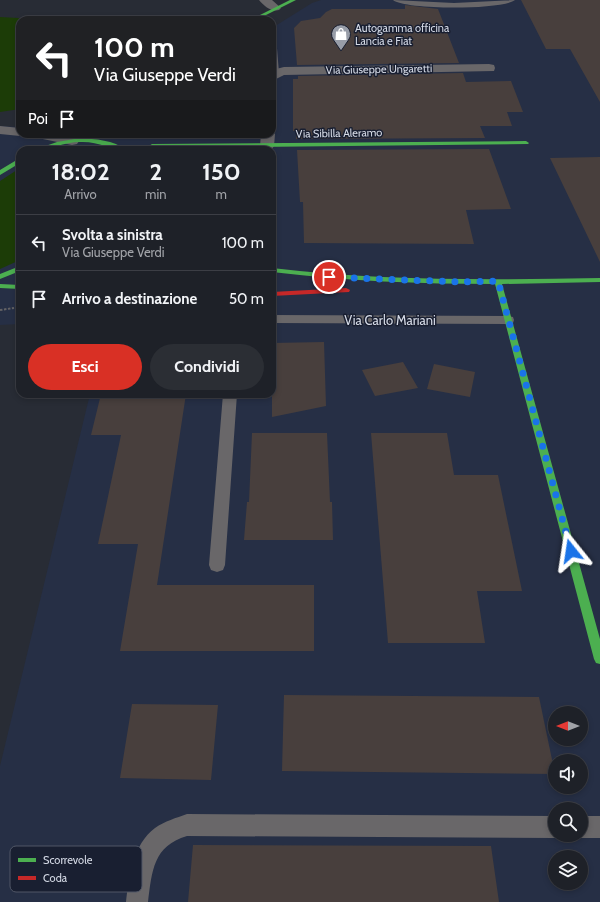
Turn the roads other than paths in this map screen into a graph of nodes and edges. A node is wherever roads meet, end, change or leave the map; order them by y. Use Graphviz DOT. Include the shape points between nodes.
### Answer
graph roads {
  1 [pos="265,0"];
  2 [pos="294,0"];
  3 [pos="302,0"];
  4 [pos="397,0"];
  5 [pos="511,0"];
  6 [pos="276,8"];
  7 [pos="260,16"];
  8 [pos="275,16"];
  9 [pos="489,68"];
  10 [pos="276,74"];
  11 [pos="16,122"];
  12 [pos="0,123"];
  13 [pos="0,130"];
  14 [pos="16,132"];
  15 [pos="58,138"];
  16 [pos="79,138"];
  17 [pos="267,140"];
  18 [pos="73,141"];
  19 [pos="526,143"];
  20 [pos="48,146"];
  21 [pos="116,146"];
  22 [pos="180,146"];
  23 [pos="16,163"];
  24 [pos="0,173"];
  25 [pos="16,270"];
  26 [pos="276,271"];
  27 [pos="0,277"];
  28 [pos="600,280"];
  29 [pos="498,281"];
  30 [pos="459,282"];
  31 [pos="0,286"];
  32 [pos="16,287"];
  33 [pos="376,288"];
  34 [pos="353,290"];
  35 [pos="276,294"];
  36 [pos="276,319"];
  37 [pos="508,320"];
  38 [pos="230,398"];
  39 [pos="217,565"];
  40 [pos="600,659"];
  41 [pos="548,827"];
  42 [pos="588,827"];
  43 [pos="600,827"];
  44 [pos="142,865"];
  45 [pos="137,892"];
  46 [pos="136,902"];
  1 -- 6 [label="street"];
  2 -- 6 [label="street"];
  3 -- 8 [label="street"];
  4 -- 5 [label="lane" via="423,4 498,4"];
  6 -- 7 [label="street"];
  9 -- 10 [label="street, Via Giuseppe Ungaretti" via="284,71"];
  11 -- 12 [label="street"];
  13 -- 14 [label="street"];
  15 -- 18 [label="street"];
  16 -- 18 [label="street"];
  17 -- 19 [label="street, Via Sibilla Aleramo"];
  17 -- 22 [label="street, Via Sibilla Aleramo"];
  18 -- 20 [label="street"];
  18 -- 21 [label="street" via="101,142"];
  23 -- 24 [label="street"];
  25 -- 27 [label="street"];
  26 -- 30 [label="street" via="315,276"];
  28 -- 29 [label="street"];
  29 -- 30 [label="street"];
  29 -- 37 [label="street"];
  30 -- 33 [label="street"];
  31 -- 32 [label="street"];
  34 -- 35 [label="street"];
  36 -- 37 [label="lane, Via Carlo Mariani"];
  37 -- 40 [label="street"];
  38 -- 39 [label="lane"];
  41 -- 44 [label="lane" via="187,825 158,838"];
  42 -- 43 [label="lane"];
  45 -- 46 [label="lane"];
}
